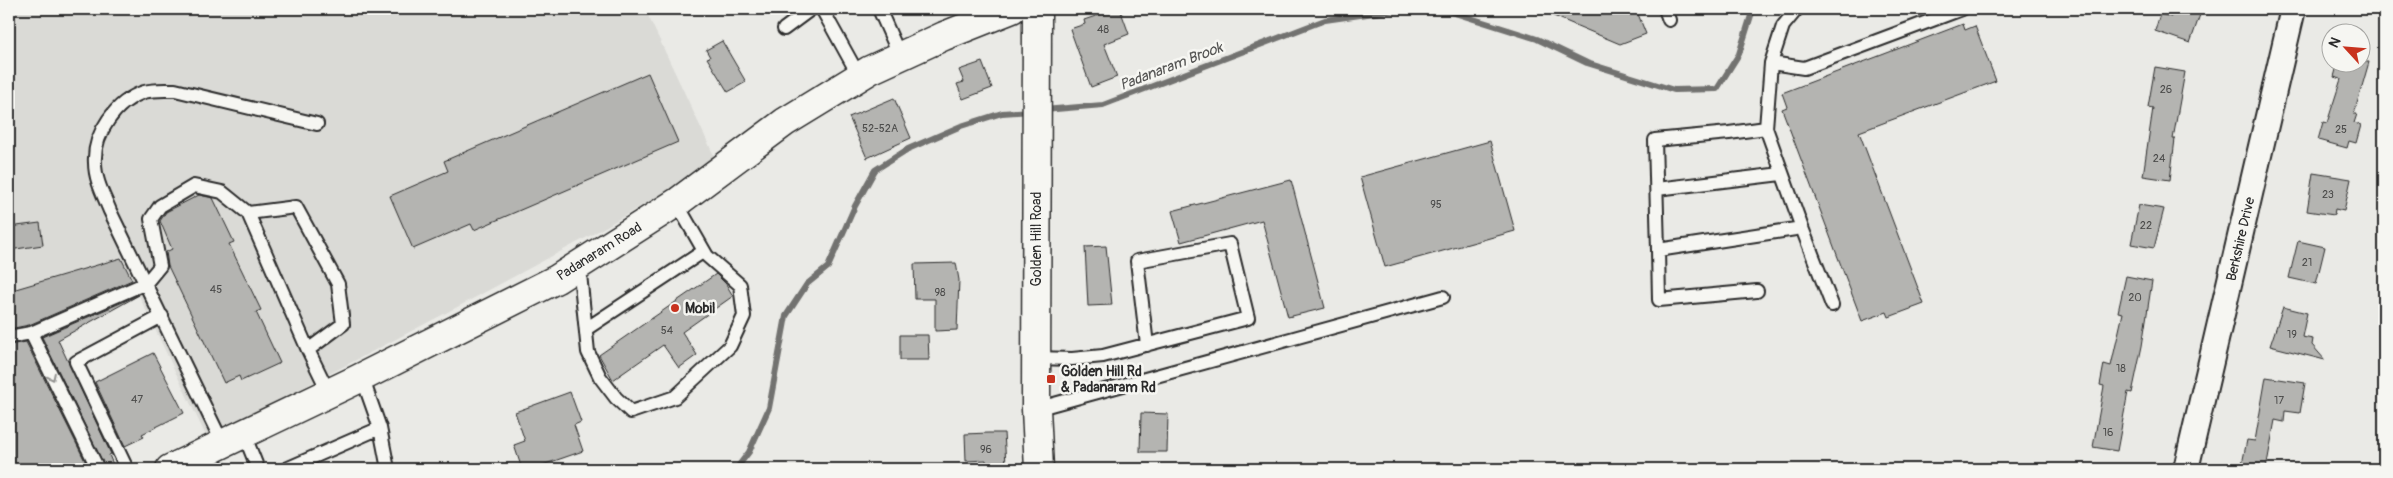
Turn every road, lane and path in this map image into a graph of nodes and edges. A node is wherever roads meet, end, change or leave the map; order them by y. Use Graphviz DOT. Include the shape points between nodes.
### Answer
graph roads {
  1 [pos="810,9"];
  2 [pos="822,9"];
  3 [pos="879,9"];
  4 [pos="1012,9"];
  5 [pos="1037,9"];
  6 [pos="1797,9"];
  7 [pos="1962,9"];
  8 [pos="2293,9"];
  9 [pos="784,29"];
  10 [pos="900,56"];
  11 [pos="1771,63"];
  12 [pos="859,76"];
  13 [pos="317,124"];
  14 [pos="1766,128"];
  15 [pos="1782,174"];
  16 [pos="1657,189"];
  17 [pos="676,202"];
  18 [pos="248,213"];
  19 [pos="1802,228"];
  20 [pos="1658,250"];
  21 [pos="704,251"];
  22 [pos="579,264"];
  23 [pos="146,283"];
  24 [pos="1756,292"];
  25 [pos="1443,297"];
  26 [pos="1832,304"];
  27 [pos="162,316"];
  28 [pos="586,329"];
  29 [pos="31,333"];
  30 [pos="9,337"];
  31 [pos="1147,345"];
  32 [pos="308,350"];
  33 [pos="1036,358"];
  34 [pos="362,377"];
  35 [pos="329,393"];
  36 [pos="1036,409"];
  37 [pos="380,428"];
  38 [pos="234,439"];
  39 [pos="98,469"];
  40 [pos="127,469"];
  41 [pos="170,469"];
  42 [pos="258,469"];
  43 [pos="286,469"];
  44 [pos="388,469"];
  45 [pos="1039,469"];
  46 [pos="2186,469"];
  1 -- 9 [label="lane"];
  2 -- 12 [label="lane"];
  3 -- 10 [label="lane"];
  4 -- 10 [label="main road, Padanaram Road"];
  5 -- 33 [label="main road, Golden Hill Road"];
  6 -- 11 [label="lane" via="1783,26"];
  7 -- 11 [label="lane" via="1804,68"];
  8 -- 46 [label="street, Berkshire Drive"];
  10 -- 12 [label="main road, Padanaram Road"];
  11 -- 14 [label="lane"];
  12 -- 17 [label="main road, Padanaram Road" via="785,122"];
  13 -- 23 [label="lane" via="175,90 145,92 127,101 103,128 94,165 110,211"];
  14 -- 15 [label="lane"];
  14 -- 16 [label="lane" via="1655,140"];
  15 -- 16 [label="lane"];
  15 -- 19 [label="lane"];
  16 -- 20 [label="lane"];
  17 -- 21 [label="lane"];
  17 -- 22 [label="main road, Padanaram Road"];
  18 -- 23 [label="lane" via="222,192 194,186 160,206 151,219 160,266"];
  18 -- 32 [label="lane"];
  18 -- 32 [label="lane" via="296,207 338,284 343,324"];
  19 -- 20 [label="lane"];
  19 -- 26 [label="lane"];
  20 -- 24 [label="lane" via="1659,300"];
  21 -- 28 [label="lane"];
  21 -- 28 [label="lane" via="740,285 744,316 730,346 675,396 631,412 600,376 588,352"];
  22 -- 28 [label="lane"];
  22 -- 34 [label="main road, Padanaram Road" via="557,279"];
  23 -- 27 [label="lane"];
  23 -- 29 [label="lane"];
  25 -- 36 [label="lane"];
  27 -- 38 [label="lane"];
  27 -- 40 [label="lane" via="76,362"];
  29 -- 30 [label="lane"];
  29 -- 39 [label="lane, one-way"];
  31 -- 31 [label="lane" via="1248,318 1230,244 1138,261"];
  31 -- 33 [label="lane" via="1104,356"];
  32 -- 35 [label="lane"];
  33 -- 36 [label="main road, Golden Hill Road"];
  34 -- 35 [label="main road, Padanaram Road"];
  34 -- 37 [label="lane"];
  35 -- 38 [label="main road, Padanaram Road"];
  36 -- 45 [label="main road, Golden Hill Road"];
  37 -- 43 [label="lane"];
  37 -- 44 [label="lane"];
  38 -- 41 [label="main road, Padanaram Road"];
  38 -- 42 [label="lane"];
}
